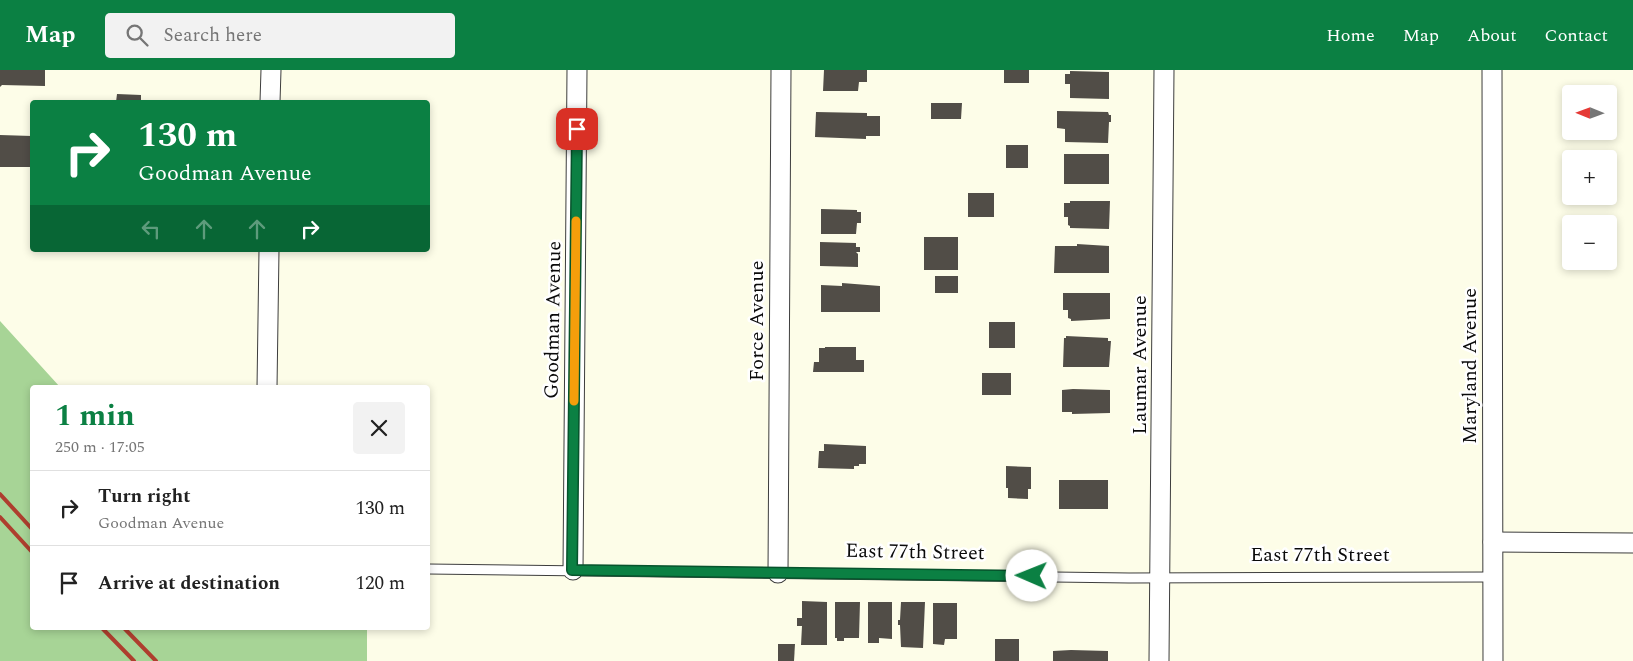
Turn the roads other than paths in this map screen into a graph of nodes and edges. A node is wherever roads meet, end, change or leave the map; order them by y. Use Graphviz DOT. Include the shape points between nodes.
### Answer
graph roads {
  1 [pos="270,70"];
  2 [pos="577,70"];
  3 [pos="781,70"];
  4 [pos="1164,70"];
  5 [pos="1492,70"];
  6 [pos="270,100"];
  7 [pos="269,252"];
  8 [pos="267,385"];
  9 [pos="1493,542"];
  10 [pos="1633,543"];
  11 [pos="430,569"];
  12 [pos="572,570"];
  13 [pos="778,573"];
  14 [pos="1492,577"];
  15 [pos="1160,578"];
  16 [pos="1159,661"];
  17 [pos="1493,661"];
  1 -- 6 [label="street"];
  2 -- 12 [label="street, Goodman Avenue"];
  3 -- 13 [label="street, Force Avenue"];
  4 -- 15 [label="street, Laumar Avenue"];
  5 -- 9 [label="street, Maryland Avenue"];
  7 -- 8 [label="street"];
  9 -- 10 [label="street"];
  9 -- 14 [label="street, Maryland Avenue"];
  11 -- 12 [label="lane, East 77th Street"];
  12 -- 13 [label="lane, East 77th Street"];
  13 -- 15 [label="lane, East 77th Street"];
  14 -- 15 [label="lane, East 77th Street"];
  14 -- 17 [label="street, Maryland Avenue"];
  15 -- 16 [label="street, Laumar Avenue"];
}
